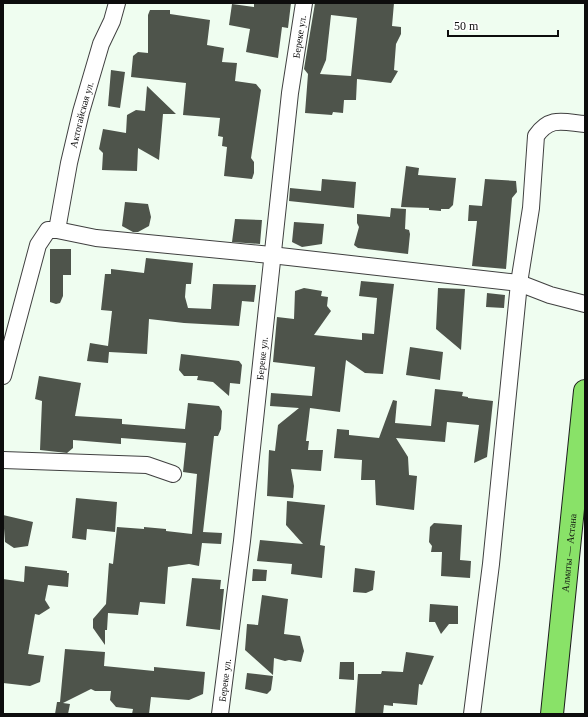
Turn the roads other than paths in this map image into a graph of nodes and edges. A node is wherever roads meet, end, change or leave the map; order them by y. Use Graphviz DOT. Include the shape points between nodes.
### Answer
graph roads {
  1 [pos="117,3"];
  2 [pos="304,3"];
  3 [pos="585,124"];
  4 [pos="57,230"];
  5 [pos="271,255"];
  6 [pos="519,283"];
  7 [pos="585,304"];
  8 [pos="3,376"];
  9 [pos="585,391"];
  10 [pos="3,460"];
  11 [pos="173,474"];
  12 [pos="581,479"];
  13 [pos="220,714"];
  14 [pos="472,714"];
  15 [pos="552,714"];
  1 -- 4 [label="street, Актогайская ул." via="101,44 81,112 68,162"];
  2 -- 5 [label="street, Береке ул." via="290,93"];
  3 -- 6 [label="street" via="554,121 542,126 536,136 530,208"];
  4 -- 5 [label="street" via="96,238"];
  4 -- 8 [label="street" via="48,230 38,245"];
  5 -- 6 [label="street"];
  5 -- 13 [label="street, Береке ул."];
  6 -- 7 [label="street" via="550,296"];
  6 -- 14 [label="street" via="491,564"];
  9 -- 12 [label="highway, Алматы — Астана"];
  10 -- 11 [label="street" via="146,465"];
  12 -- 15 [label="highway, Алматы — Астана"];
}
